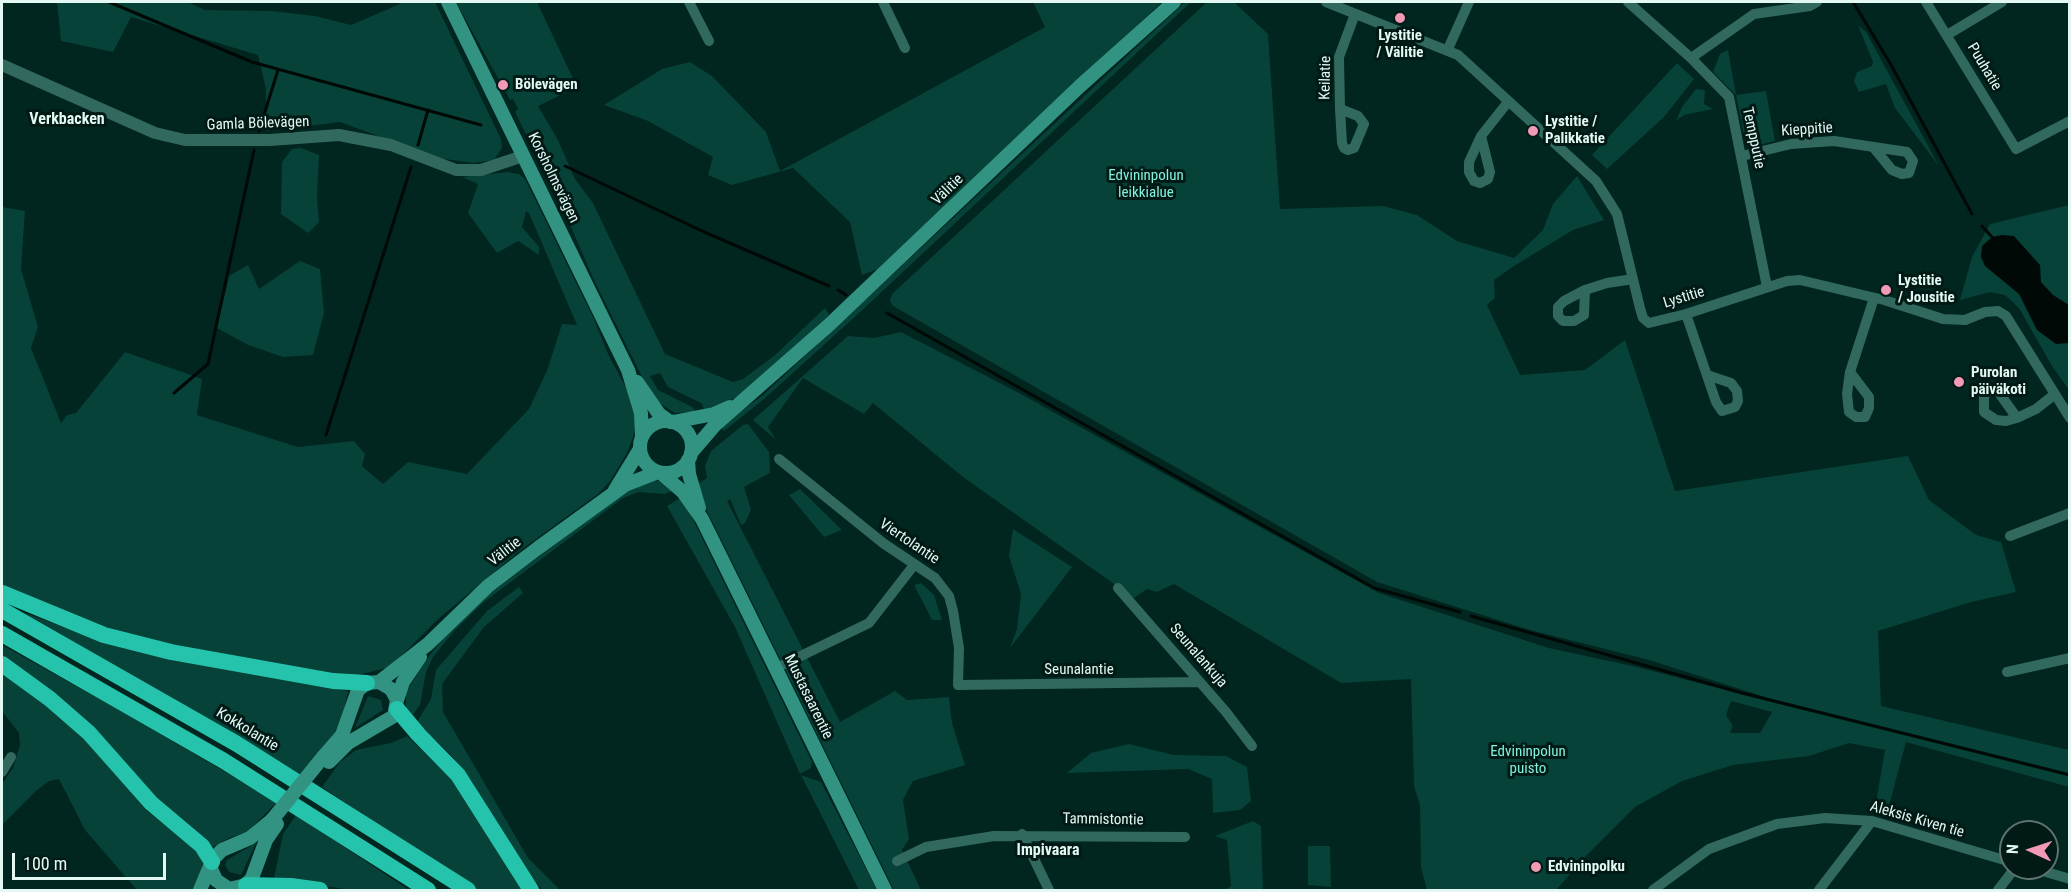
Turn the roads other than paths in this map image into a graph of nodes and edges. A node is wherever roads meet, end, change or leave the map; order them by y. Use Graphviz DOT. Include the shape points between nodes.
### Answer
graph roads {
  1 [pos="447,2"];
  2 [pos="689,2"];
  3 [pos="883,2"];
  4 [pos="1174,2"];
  5 [pos="1326,2"];
  6 [pos="1468,2"];
  7 [pos="1628,2"];
  8 [pos="1781,2"];
  9 [pos="1817,2"];
  10 [pos="1926,2"];
  11 [pos="2002,2"];
  12 [pos="1768,11"];
  13 [pos="1355,14"];
  14 [pos="1947,35"];
  15 [pos="709,41"];
  16 [pos="905,48"];
  17 [pos="1448,50"];
  18 [pos="1691,58"];
  19 [pos="2,65"];
  20 [pos="1508,102"];
  21 [pos="1340,110"];
  22 [pos="2070,121"];
  23 [pos="1481,136"];
  24 [pos="1874,148"];
  25 [pos="523,156"];
  26 [pos="1742,156"];
  27 [pos="1633,279"];
  28 [pos="1767,287"];
  29 [pos="1585,290"];
  30 [pos="1874,298"];
  31 [pos="1686,314"];
  32 [pos="628,370"];
  33 [pos="1850,372"];
  34 [pos="1707,375"];
  35 [pos="2055,394"];
  36 [pos="743,401"];
  37 [pos="2017,418"];
  38 [pos="2070,418"];
  39 [pos="671,422"];
  40 [pos="641,443"];
  41 [pos="689,456"];
  42 [pos="779,459"];
  43 [pos="659,472"];
  44 [pos="610,496"];
  45 [pos="2070,513"];
  46 [pos="702,519"];
  47 [pos="2010,536"];
  48 [pos="914,565"];
  49 [pos="1118,588"];
  50 [pos="2,593"];
  51 [pos="2,610"];
  52 [pos="2,634"];
  53 [pos="428,644"];
  54 [pos="2070,658"];
  55 [pos="2,664"];
  56 [pos="776,668"];
  57 [pos="2007,672"];
  58 [pos="373,682"];
  59 [pos="1199,682"];
  60 [pos="958,685"];
  61 [pos="397,704"];
  62 [pos="1252,746"];
  63 [pos="11,757"];
  64 [pos="326,760"];
  65 [pos="2,772"];
  66 [pos="1872,821"];
  67 [pos="274,822"];
  68 [pos="1022,834"];
  69 [pos="1185,837"];
  70 [pos="1999,858"];
  71 [pos="897,861"];
  72 [pos="212,866"];
  73 [pos="246,885"];
  74 [pos="227,890"];
  75 [pos="200,891"];
  76 [pos="320,891"];
  77 [pos="428,891"];
  78 [pos="468,891"];
  79 [pos="531,891"];
  80 [pos="885,891"];
  81 [pos="1049,891"];
  82 [pos="1653,891"];
  83 [pos="1819,891"];
  1 -- 25 [label="main road, Korsholmsvägen"];
  2 -- 15 [label="street"];
  3 -- 16 [label="street"];
  4 -- 36 [label="main road, Välitie"];
  5 -- 13 [label="street, Lystitie"];
  6 -- 17 [label="street"];
  7 -- 18 [label="street, Tempputie"];
  8 -- 12 [label="street"];
  9 -- 12 [label="street"];
  10 -- 14 [label="street, Puuhatie"];
  11 -- 14 [label="street"];
  12 -- 18 [label="street" via="1754,14"];
  13 -- 17 [label="street, Lystitie"];
  13 -- 21 [label="street, Keilatie" via="1339,57"];
  14 -- 22 [label="street, Puuhatie" via="2016,149"];
  17 -- 20 [label="street, Lystitie"];
  18 -- 26 [label="street, Tempputie" via="1729,97"];
  19 -- 25 [label="street, Gamla Bölevägen" via="155,133 185,140 339,135 391,146 456,170 481,170"];
  20 -- 23 [label="street"];
  20 -- 27 [label="street, Lystitie" via="1596,182 1617,214"];
  24 -- 26 [label="street, Kieppitie" via="1834,141 1791,144"];
  25 -- 32 [label="main road, Korsholmsvägen"];
  26 -- 28 [label="street, Tempputie"];
  27 -- 29 [label="street" via="1606,282"];
  27 -- 31 [label="street, Lystitie" via="1641,313 1649,323"];
  28 -- 30 [label="street, Lystitie" via="1800,280"];
  28 -- 31 [label="street, Lystitie"];
  30 -- 33 [label="street"];
  30 -- 35 [label="street, Lystitie" via="1956,321 1998,311 2006,316"];
  31 -- 34 [label="street"];
  32 -- 39 [label="main road, Korsholmsvägen" via="659,414"];
  32 -- 40 [label="main road, Korsholmsvägen" via="641,412"];
  35 -- 37 [label="street"];
  35 -- 38 [label="street, Lystitie"];
  36 -- 39 [label="main road, Välitie" via="714,414"];
  36 -- 41 [label="main road, Välitie" via="715,425"];
  39 -- 40 [label="main road" via="653,424"];
  39 -- 41 [label="main road" via="688,434"];
  40 -- 43 [label="main road" via="645,463"];
  40 -- 44 [label="main road, Välitie"];
  41 -- 43 [label="main road" via="677,471"];
  41 -- 46 [label="main road, Mustasaarentie" via="689,474"];
  42 -- 48 [label="street, Viertolantie"];
  43 -- 44 [label="main road, Välitie" via="625,485"];
  43 -- 46 [label="main road, Mustasaarentie" via="683,492"];
  44 -- 53 [label="main road, Välitie" via="488,586"];
  45 -- 47 [label="street"];
  46 -- 56 [label="main road, Mustasaarentie"];
  48 -- 56 [label="street" via="869,623"];
  48 -- 60 [label="street, Viertolantie" via="935,578 949,596 957,634"];
  49 -- 59 [label="street, Seunalankuja"];
  50 -- 58 [label="highway" via="104,635 171,652 333,681"];
  51 -- 78 [label="highway, Kokkolantie" via="237,744"];
  52 -- 77 [label="highway" via="224,762"];
  53 -- 58 [label="main road, Välitie"];
  53 -- 61 [label="main road, Välitie" via="403,682"];
  54 -- 57 [label="street"];
  55 -- 72 [label="highway" via="89,733 151,803 202,846"];
  56 -- 80 [label="main road, Mustasaarentie"];
  58 -- 61 [label="main road" via="391,689"];
  58 -- 64 [label="main road, Välitie" via="354,696 342,735"];
  59 -- 60 [label="street, Seunalantie"];
  59 -- 62 [label="street, Seunalankuja"];
  61 -- 64 [label="main road" via="390,719"];
  61 -- 79 [label="highway" via="418,734 458,775"];
  63 -- 65 [label="street"];
  64 -- 67 [label="main road"];
  66 -- 70 [label="street, Aleksis Kiven tie"];
  66 -- 82 [label="street, Aleksis Kiven tie" via="1798,820 1754,831 1709,849"];
  66 -- 83 [label="street"];
  67 -- 72 [label="main road" via="222,850"];
  67 -- 73 [label="main road"];
  68 -- 69 [label="street, Tammistontie"];
  68 -- 71 [label="street, Tammistontie" via="949,842"];
  68 -- 81 [label="street"];
  72 -- 74 [label="main road" via="216,880"];
  72 -- 75 [label="main road"];
  73 -- 74 [label="main road"];
  73 -- 76 [label="highway"];
}
